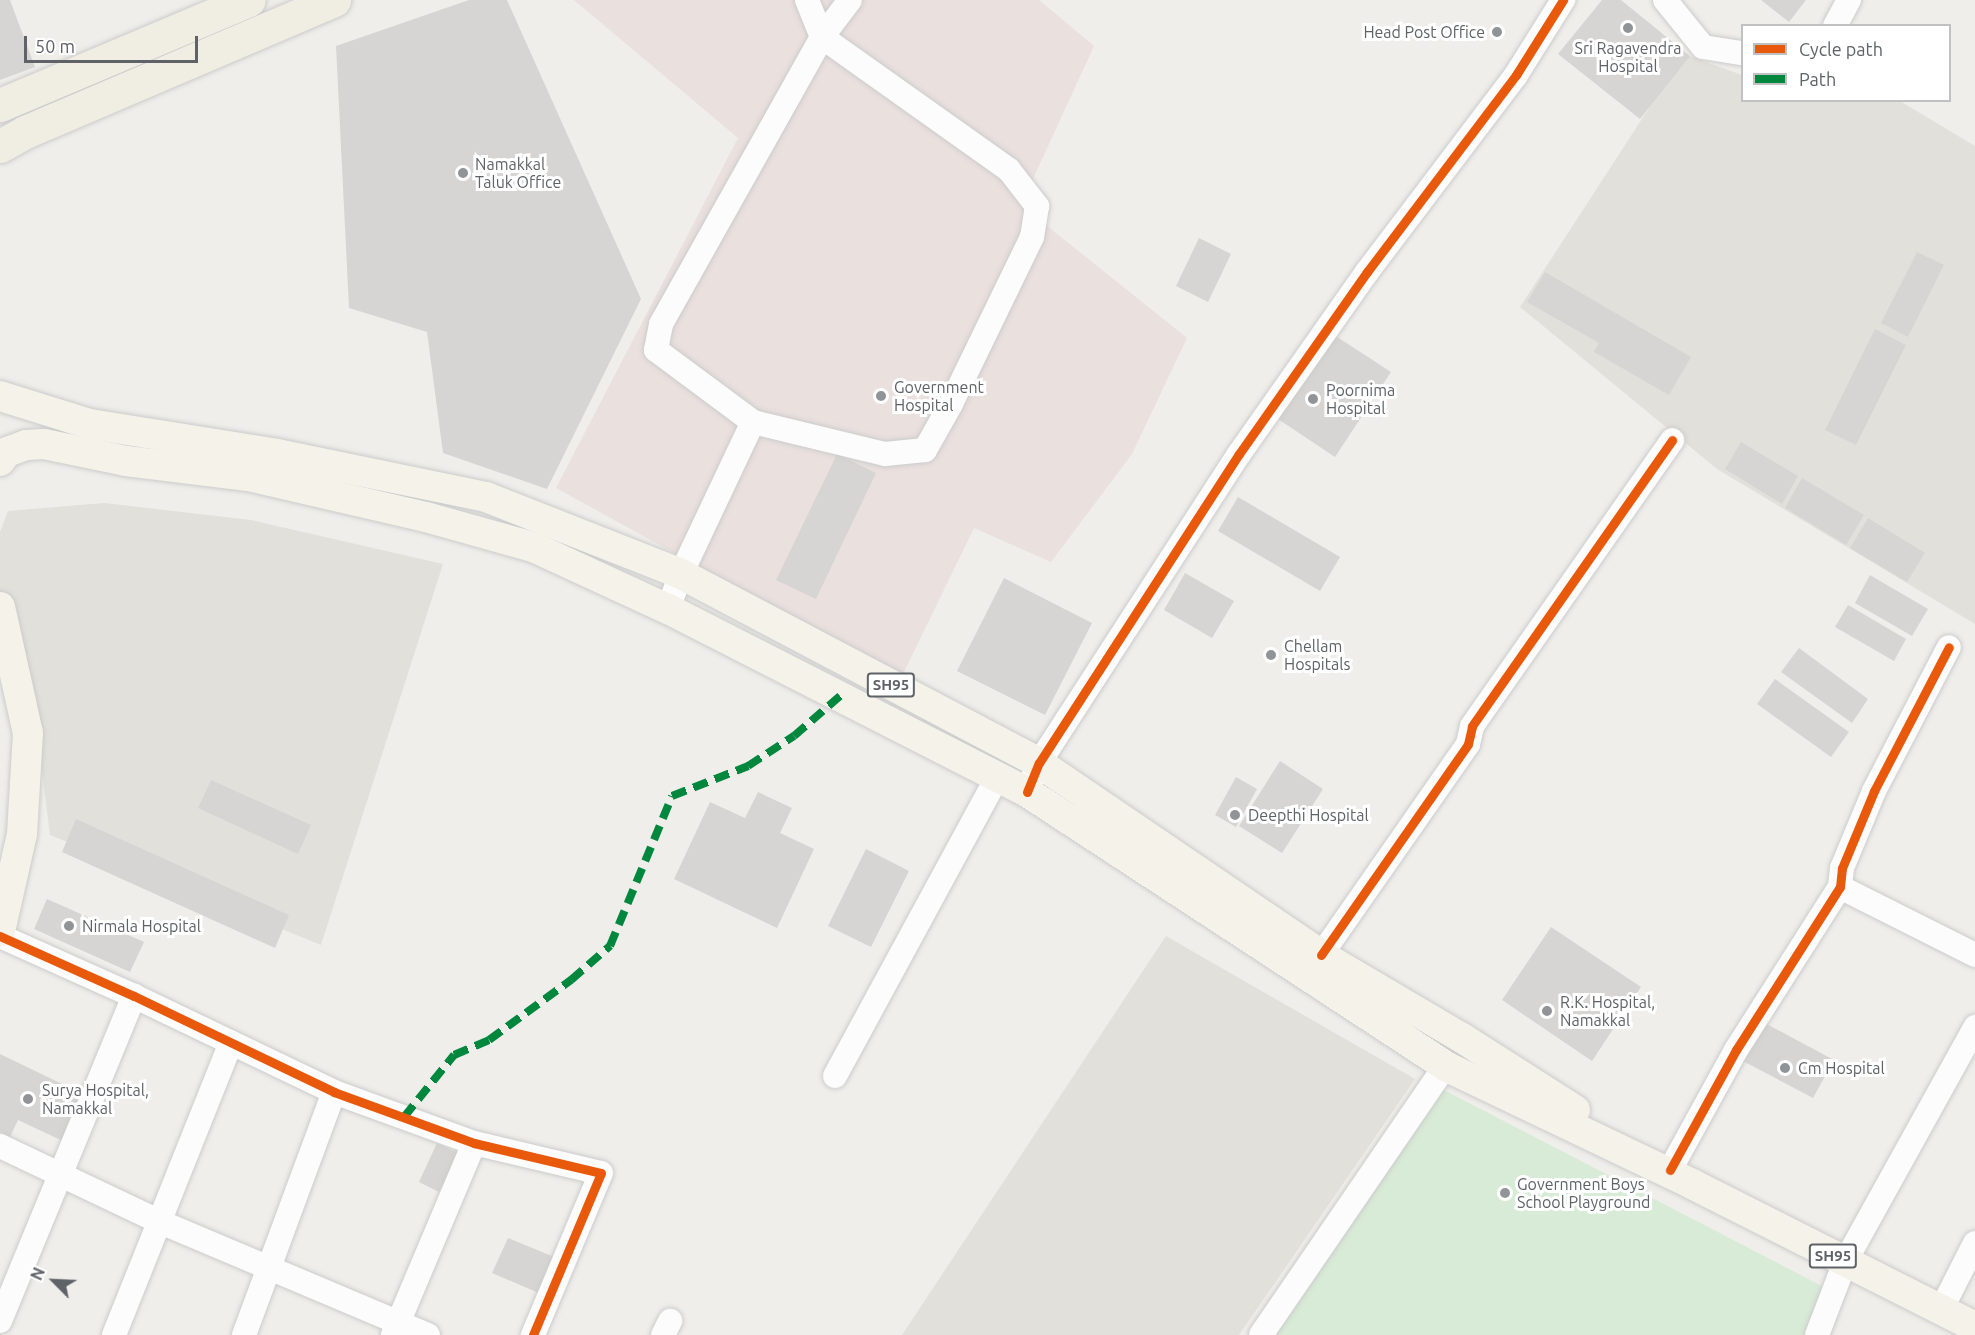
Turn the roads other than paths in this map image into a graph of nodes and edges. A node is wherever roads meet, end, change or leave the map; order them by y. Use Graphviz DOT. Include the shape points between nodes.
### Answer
graph roads {
  1 [pos="249,0"];
  2 [pos="334,0"];
  3 [pos="807,0"];
  4 [pos="850,0"];
  5 [pos="1563,0"];
  6 [pos="1665,0"];
  7 [pos="1849,0"];
  8 [pos="1836,24"];
  9 [pos="822,37"];
  10 [pos="1741,53"];
  11 [pos="0,105"];
  12 [pos="0,146"];
  13 [pos="0,396"];
  14 [pos="753,422"];
  15 [pos="1672,440"];
  16 [pos="0,461"];
  17 [pos="681,574"];
  18 [pos="0,607"];
  19 [pos="668,609"];
  20 [pos="1949,647"];
  21 [pos="1039,763"];
  22 [pos="998,776"];
  23 [pos="1027,792"];
  24 [pos="1840,887"];
  25 [pos="0,934"];
  26 [pos="1322,955"];
  27 [pos="1975,955"];
  28 [pos="134,996"];
  29 [pos="1975,1027"];
  30 [pos="231,1042"];
  31 [pos="1445,1066"];
  32 [pos="835,1076"];
  33 [pos="334,1092"];
  34 [pos="474,1143"];
  35 [pos="0,1146"];
  36 [pos="61,1176"];
  37 [pos="1681,1177"];
  38 [pos="158,1221"];
  39 [pos="1975,1243"];
  40 [pos="1845,1262"];
  41 [pos="268,1268"];
  42 [pos="1941,1310"];
  43 [pos="0,1321"];
  44 [pos="1975,1327"];
  45 [pos="395,1329"];
  46 [pos="114,1335"];
  47 [pos="244,1335"];
  48 [pos="428,1335"];
  49 [pos="533,1335"];
  50 [pos="1261,1335"];
  51 [pos="1817,1335"];
  1 -- 11 [label="highway"];
  2 -- 12 [label="highway"];
  3 -- 9 [label="street"];
  4 -- 9 [label="street"];
  5 -- 21 [label="street" via="1516,75 1367,272 1239,454"];
  6 -- 10 [label="street" via="1703,47"];
  7 -- 8 [label="street"];
  9 -- 14 [label="street" via="661,324 656,350"];
  9 -- 14 [label="street" via="1010,170 1037,206 1032,237 925,450 885,454"];
  13 -- 17 [label="main road, SH95" via="90,424 277,454 486,497"];
  14 -- 17 [label="street"];
  15 -- 26 [label="street" via="1472,726 1468,744"];
  16 -- 19 [label="main road, SH95" via="7,452 44,444 126,461 248,476 426,517 533,547"];
  17 -- 19 [label="street"];
  17 -- 21 [label="main road, SH95"];
  18 -- 25 [label="main road" via="28,733 22,834"];
  19 -- 22 [label="main road, SH95"];
  20 -- 24 [label="street" via="1874,792 1842,868"];
  21 -- 23 [label="street"];
  21 -- 26 [label="main road, SH95"];
  22 -- 23 [label="main road, SH95"];
  22 -- 32 [label="street"];
  23 -- 31 [label="main road, SH95"];
  24 -- 27 [label="street"];
  24 -- 37 [label="street" via="1736,1050"];
  25 -- 28 [label="street"];
  26 -- 37 [label="main road, SH95" via="1462,1038"];
  28 -- 30 [label="street"];
  28 -- 36 [label="street"];
  29 -- 40 [label="street"];
  30 -- 33 [label="street"];
  30 -- 38 [label="street"];
  31 -- 37 [label="main road, SH95"];
  31 -- 50 [label="street"];
  33 -- 34 [label="street"];
  33 -- 41 [label="street"];
  34 -- 45 [label="street"];
  34 -- 49 [label="street" via="601,1173"];
  35 -- 36 [label="street"];
  36 -- 38 [label="street"];
  36 -- 43 [label="street"];
  37 -- 40 [label="main road, SH95"];
  38 -- 41 [label="street"];
  38 -- 46 [label="street"];
  39 -- 42 [label="street"];
  40 -- 42 [label="main road, SH95"];
  40 -- 51 [label="street"];
  41 -- 45 [label="street"];
  41 -- 47 [label="street"];
  42 -- 44 [label="main road, SH95"];
  45 -- 48 [label="street"];
}
